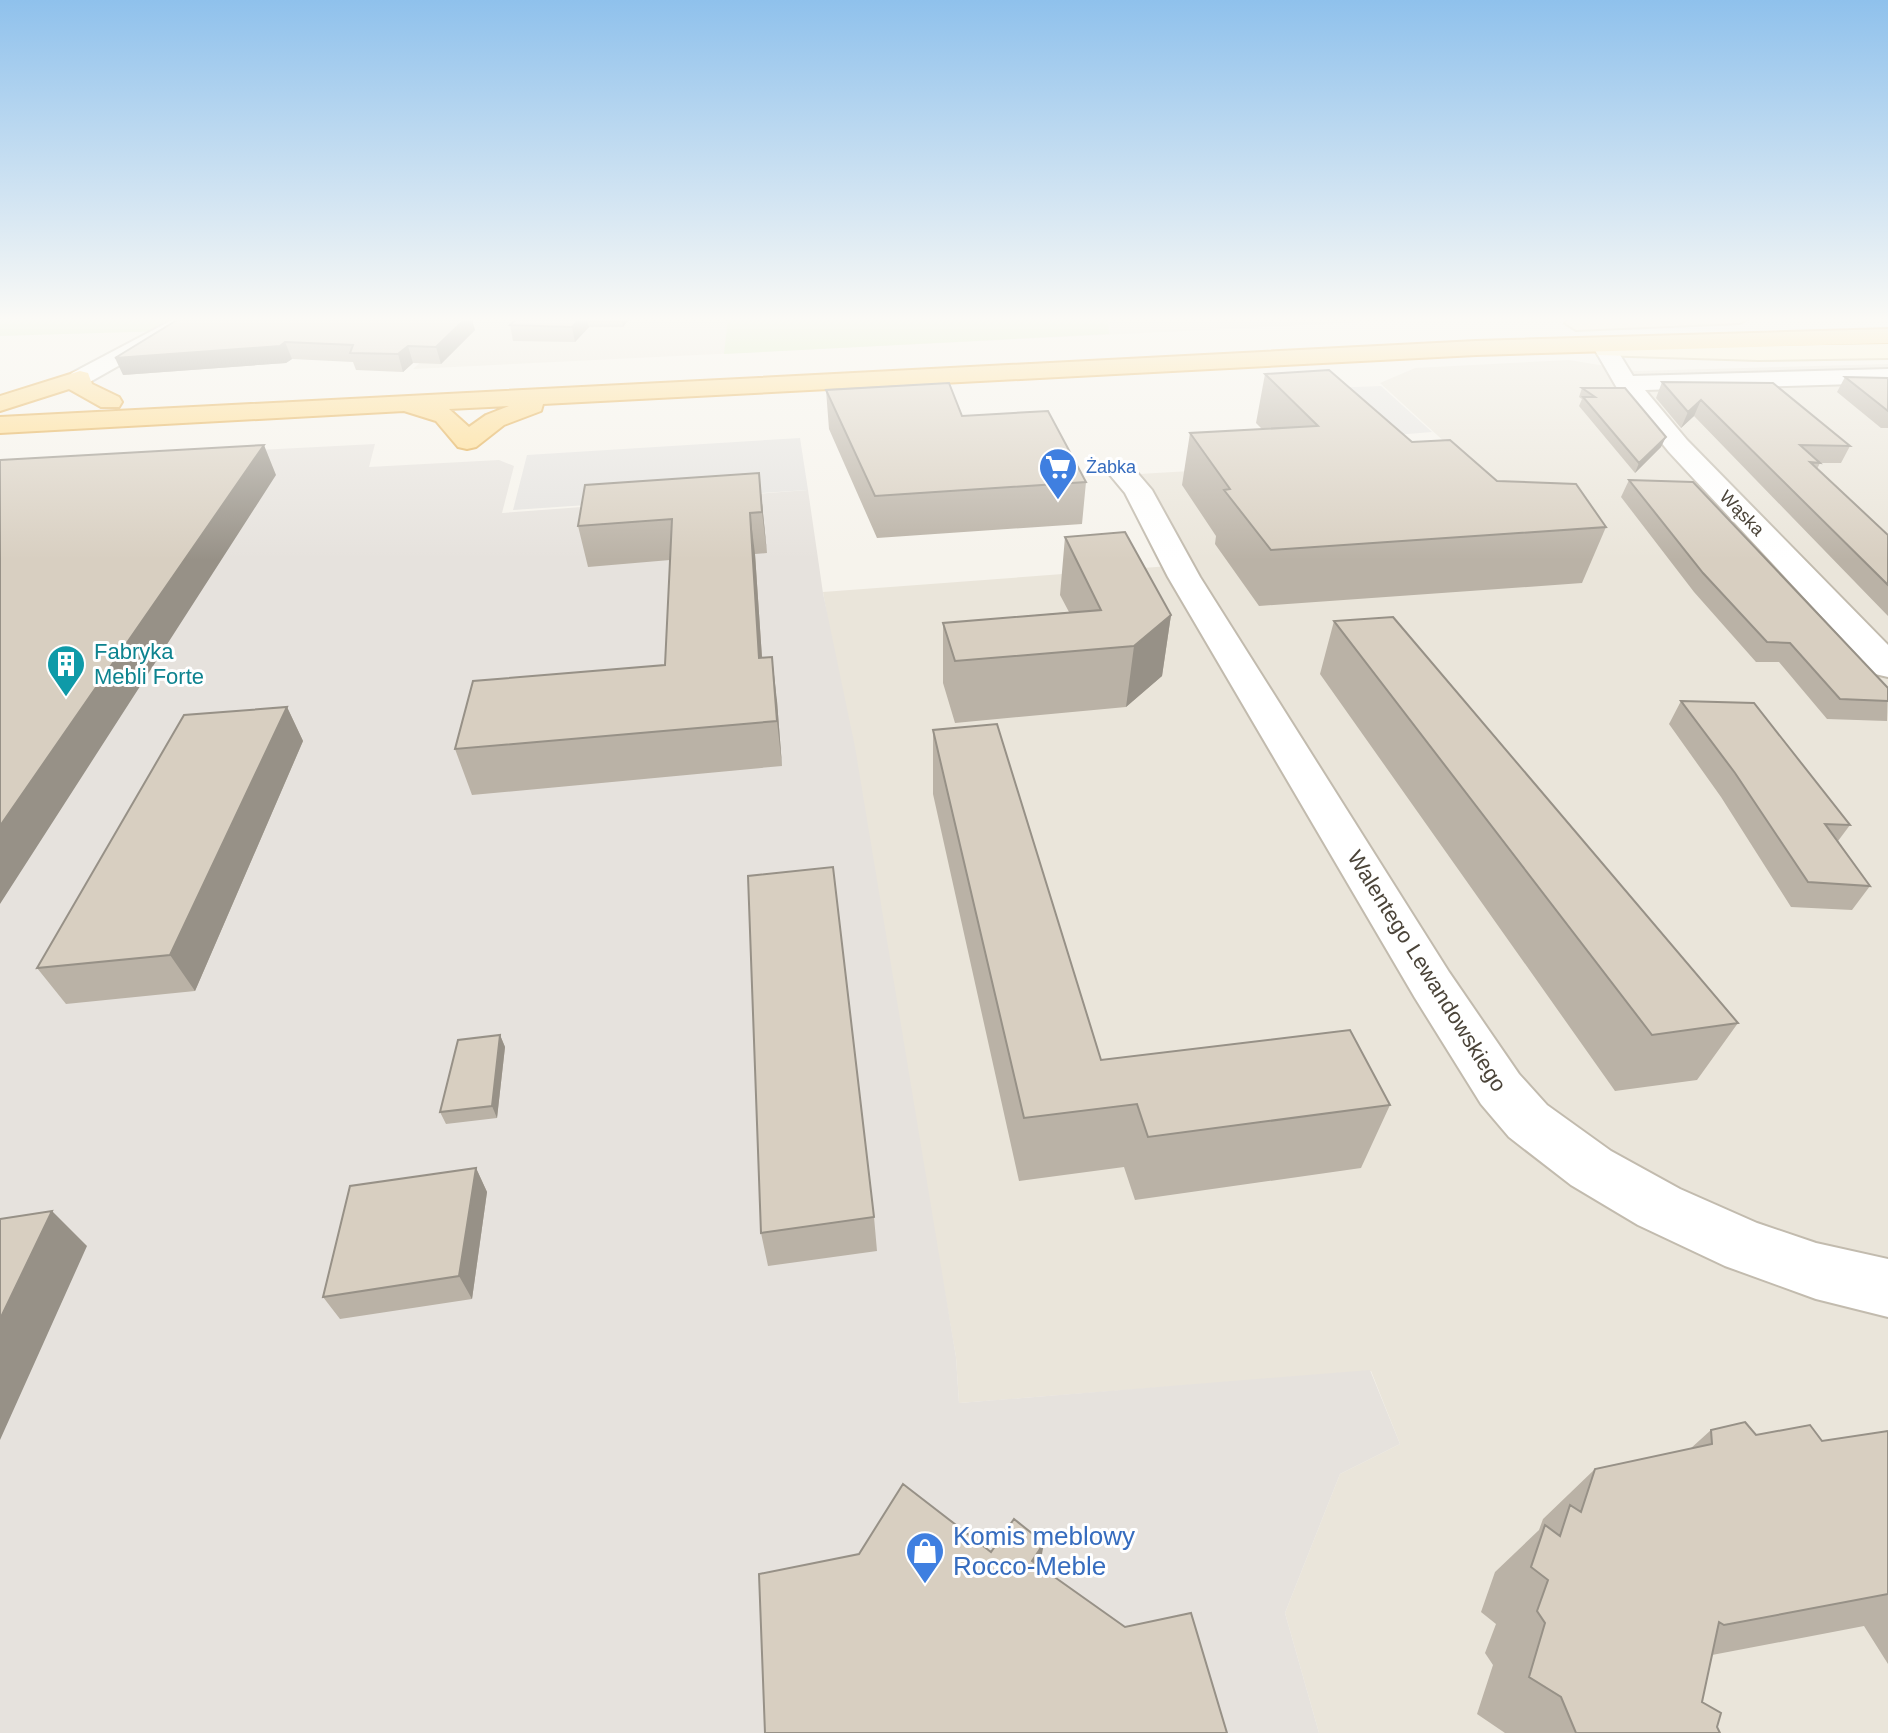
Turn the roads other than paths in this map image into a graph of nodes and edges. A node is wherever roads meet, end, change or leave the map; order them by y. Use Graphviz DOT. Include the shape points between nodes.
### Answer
graph roads {
  1 [pos="23,398"];
  2 [pos="102,398"];
  3 [pos="190,398"];
  4 [pos="542,398"];
  5 [pos="569,398"];
  6 [pos="1638,398"];
  7 [pos="110,402"];
  8 [pos="408,405"];
  9 [pos="0,406"];
  10 [pos="0,425"];
  11 [pos="1124,475"];
  12 [pos="1888,666"];
  13 [pos="1888,1288"];
  1 -- 9 [label="highway"];
  2 -- 7 [label="highway"];
  3 -- 7 [label="highway"];
  4 -- 8 [label="highway"];
  5 -- 8 [label="highway" via="510,412 467,441 445,416"];
  6 -- 12 [label="street, Wąska"];
  7 -- 9 [label="highway"];
  8 -- 10 [label="highway"];
  11 -- 13 [label="street, Walentego Lewandowskiego" via="1138,490 1184,577 1432,985 1500,1089 1528,1121 1557,1146 1659,1207 1746,1247"];
}
